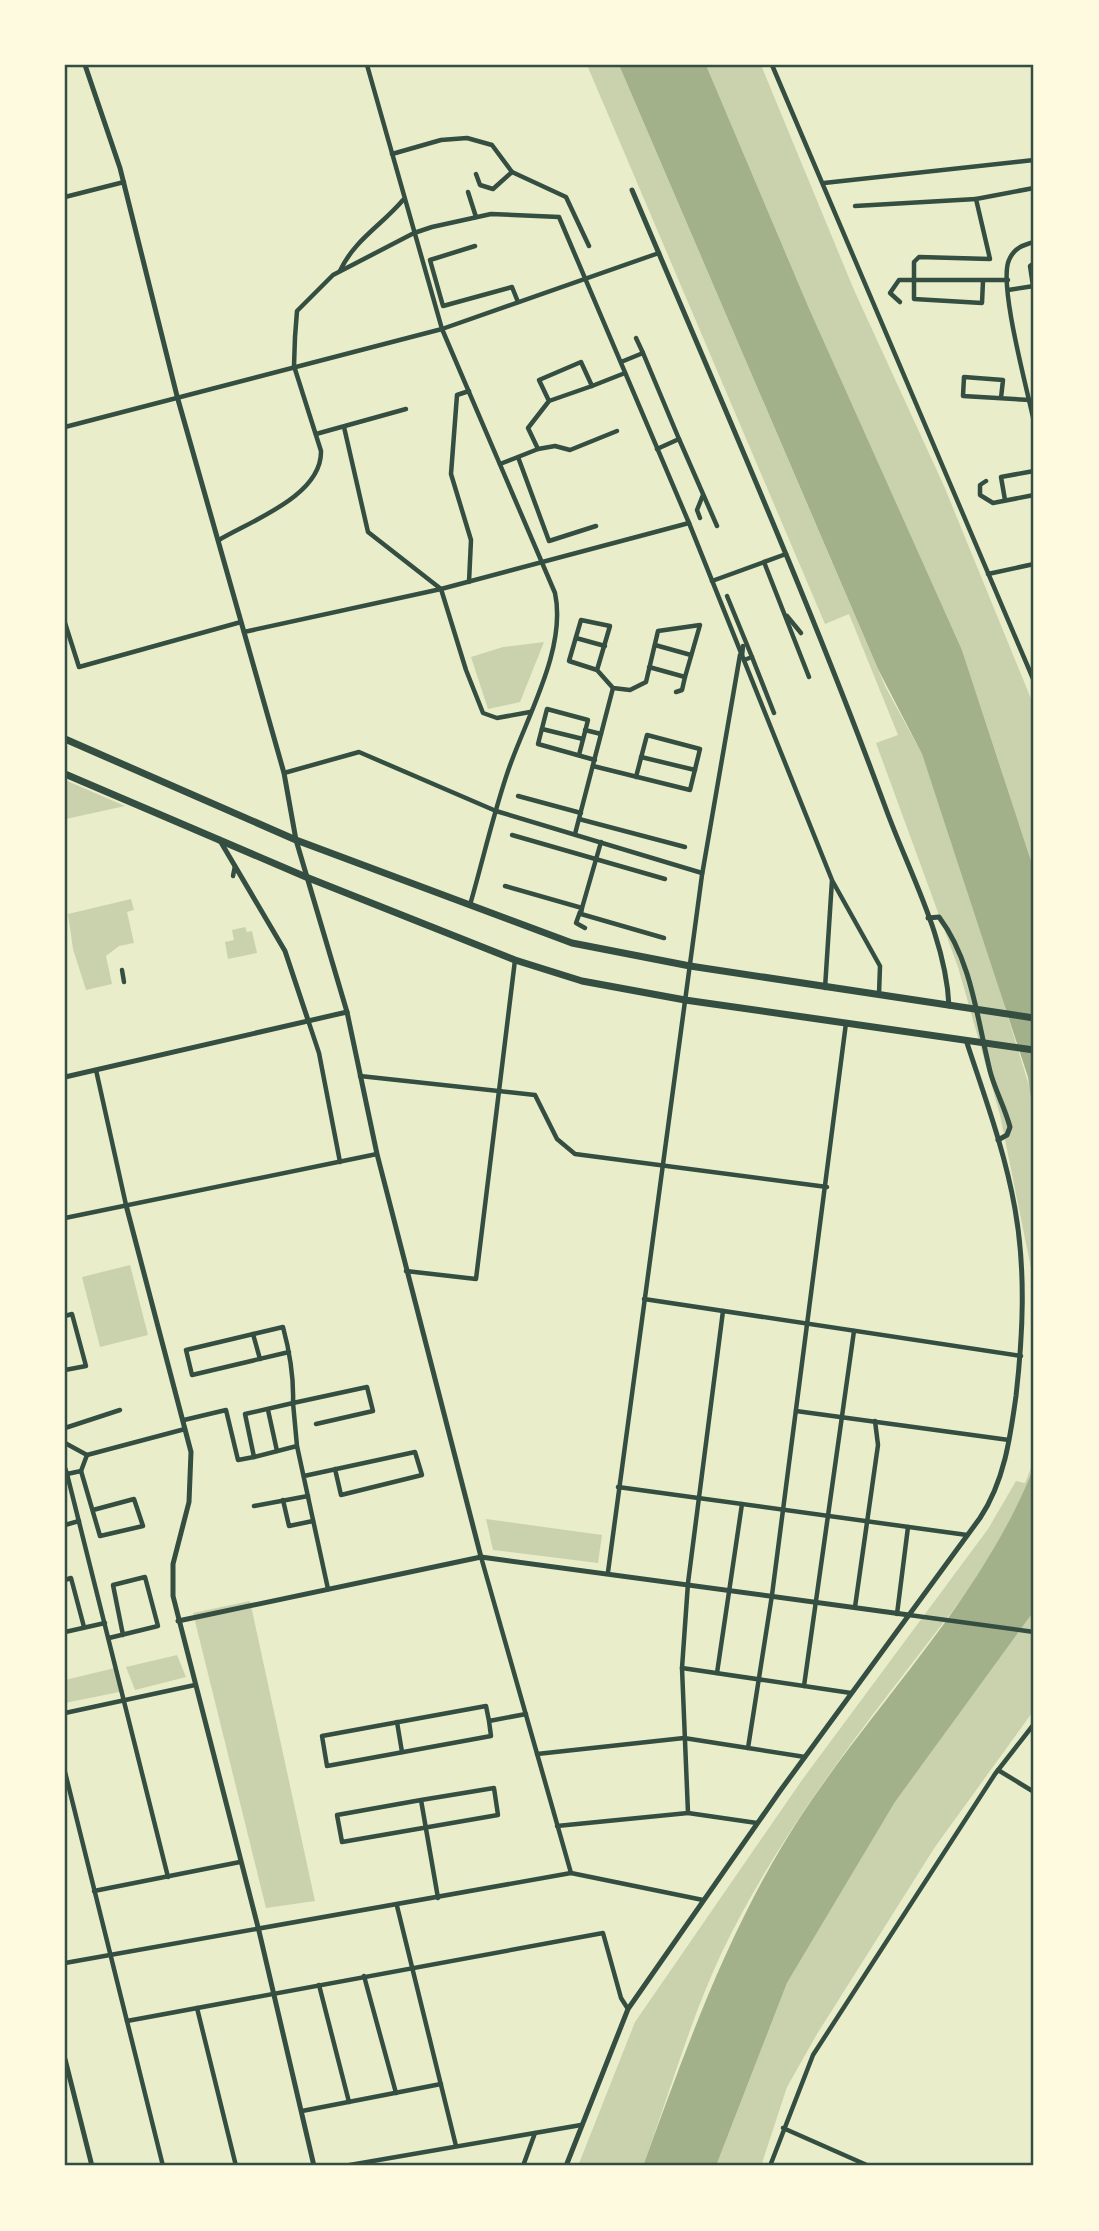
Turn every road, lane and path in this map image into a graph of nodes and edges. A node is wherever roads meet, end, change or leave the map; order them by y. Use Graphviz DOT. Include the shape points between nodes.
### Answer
graph roads {
  1 [pos="85,65"];
  2 [pos="367,65"];
  3 [pos="772,65"];
  4 [pos="392,154"];
  5 [pos="1034,160"];
  6 [pos="512,172"];
  7 [pos="476,174"];
  8 [pos="124,182"];
  9 [pos="824,183"];
  10 [pos="1034,188"];
  11 [pos="632,190"];
  12 [pos="468,192"];
  13 [pos="65,197"];
  14 [pos="976,199"];
  15 [pos="403,200"];
  16 [pos="855,206"];
  17 [pos="476,217"];
  18 [pos="414,233"];
  19 [pos="1034,242"];
  20 [pos="475,246"];
  21 [pos="589,246"];
  22 [pos="659,253"];
  23 [pos="1034,263"];
  24 [pos="340,271"];
  25 [pos="585,279"];
  26 [pos="914,280"];
  27 [pos="1008,280"];
  28 [pos="982,281"];
  29 [pos="1034,286"];
  30 [pos="1007,290"];
  31 [pos="518,302"];
  32 [pos="900,302"];
  33 [pos="442,329"];
  34 [pos="636,338"];
  35 [pos="643,353"];
  36 [pos="621,362"];
  37 [pos="294,366"];
  38 [pos="625,373"];
  39 [pos="592,386"];
  40 [pos="469,391"];
  41 [pos="177,396"];
  42 [pos="1002,398"];
  43 [pos="549,401"];
  44 [pos="1031,402"];
  45 [pos="407,409"];
  46 [pos="1034,422"];
  47 [pos="65,427"];
  48 [pos="344,427"];
  49 [pos="617,431"];
  50 [pos="316,434"];
  51 [pos="679,439"];
  52 [pos="538,449"];
  53 [pos="657,449"];
  54 [pos="518,457"];
  55 [pos="500,464"];
  56 [pos="1034,471"];
  57 [pos="986,481"];
  58 [pos="704,495"];
  59 [pos="1034,495"];
  60 [pos="1005,500"];
  61 [pos="700,518"];
  62 [pos="689,523"];
  63 [pos="596,526"];
  64 [pos="718,526"];
  65 [pos="219,540"];
  66 [pos="786,554"];
  67 [pos="764,562"];
  68 [pos="542,564"];
  69 [pos="1034,564"];
  70 [pos="988,574"];
  71 [pos="712,581"];
  72 [pos="468,582"];
  73 [pos="442,589"];
  74 [pos="727,596"];
  75 [pos="784,613"];
  76 [pos="240,622"];
  77 [pos="65,623"];
  78 [pos="243,633"];
  79 [pos="801,633"];
  80 [pos="576,638"];
  81 [pos="655,645"];
  82 [pos="605,646"];
  83 [pos="742,654"];
  84 [pos="692,655"];
  85 [pos="752,657"];
  86 [pos="649,667"];
  87 [pos="597,670"];
  88 [pos="685,677"];
  89 [pos="809,677"];
  90 [pos="1034,681"];
  91 [pos="613,688"];
  92 [pos="676,692"];
  93 [pos="531,712"];
  94 [pos="774,713"];
  95 [pos="542,729"];
  96 [pos="585,730"];
  97 [pos="601,734"];
  98 [pos="65,739"];
  99 [pos="583,739"];
  100 [pos="579,755"];
  101 [pos="641,757"];
  102 [pos="594,763"];
  103 [pos="695,770"];
  104 [pos="284,773"];
  105 [pos="65,774"];
  106 [pos="636,776"];
  107 [pos="518,796"];
  108 [pos="496,811"];
  109 [pos="580,816"];
  110 [pos="575,834"];
  111 [pos="512,835"];
  112 [pos="217,837"];
  113 [pos="296,840"];
  114 [pos="601,842"];
  115 [pos="685,848"];
  116 [pos="596,859"];
  117 [pos="235,865"];
  118 [pos="702,873"];
  119 [pos="233,876"];
  120 [pos="306,877"];
  121 [pos="665,879"];
  122 [pos="832,880"];
  123 [pos="505,886"];
  124 [pos="470,905"];
  125 [pos="582,908"];
  126 [pos="928,918"];
  127 [pos="585,928"];
  128 [pos="276,934"];
  129 [pos="268,936"];
  130 [pos="664,938"];
  131 [pos="515,960"];
  132 [pos="690,967"];
  133 [pos="122,971"];
  134 [pos="124,982"];
  135 [pos="825,988"];
  136 [pos="879,995"];
  137 [pos="685,1000"];
  138 [pos="948,1006"];
  139 [pos="346,1012"];
  140 [pos="1034,1018"];
  141 [pos="308,1020"];
  142 [pos="846,1023"];
  143 [pos="965,1040"];
  144 [pos="1034,1050"];
  145 [pos="96,1070"];
  146 [pos="360,1076"];
  147 [pos="65,1077"];
  148 [pos="499,1091"];
  149 [pos="998,1140"];
  150 [pos="377,1154"];
  151 [pos="340,1162"];
  152 [pos="663,1166"];
  153 [pos="827,1186"];
  154 [pos="126,1205"];
  155 [pos="65,1218"];
  156 [pos="405,1271"];
  157 [pos="644,1299"];
  158 [pos="723,1311"];
  159 [pos="65,1316"];
  160 [pos="807,1324"];
  161 [pos="854,1331"];
  162 [pos="253,1334"];
  163 [pos="289,1352"];
  164 [pos="1021,1356"];
  165 [pos="260,1359"];
  166 [pos="65,1370"];
  167 [pos="293,1403"];
  168 [pos="120,1410"];
  169 [pos="268,1410"];
  170 [pos="796,1411"];
  171 [pos="842,1417"];
  172 [pos="184,1420"];
  173 [pos="875,1421"];
  174 [pos="316,1424"];
  175 [pos="65,1428"];
  176 [pos="186,1429"];
  177 [pos="1009,1440"];
  178 [pos="65,1443"];
  179 [pos="297,1446"];
  180 [pos="277,1451"];
  181 [pos="87,1455"];
  182 [pos="254,1457"];
  183 [pos="335,1469"];
  184 [pos="66,1471"];
  185 [pos="81,1471"];
  186 [pos="304,1476"];
  187 [pos="618,1487"];
  188 [pos="308,1496"];
  189 [pos="699,1498"];
  190 [pos="284,1500"];
  191 [pos="742,1504"];
  192 [pos="254,1506"];
  193 [pos="93,1510"];
  194 [pos="783,1510"];
  195 [pos="828,1516"];
  196 [pos="79,1521"];
  197 [pos="313,1521"];
  198 [pos="867,1521"];
  199 [pos="65,1525"];
  200 [pos="908,1527"];
  201 [pos="968,1535"];
  202 [pos="481,1557"];
  203 [pos="607,1572"];
  204 [pos="65,1580"];
  205 [pos="688,1583"];
  206 [pos="328,1589"];
  207 [pos="730,1589"];
  208 [pos="772,1595"];
  209 [pos="816,1602"];
  210 [pos="855,1608"];
  211 [pos="897,1614"];
  212 [pos="909,1615"];
  213 [pos="178,1621"];
  214 [pos="105,1623"];
  215 [pos="84,1628"];
  216 [pos="65,1632"];
  217 [pos="1034,1632"];
  218 [pos="123,1635"];
  219 [pos="108,1638"];
  220 [pos="682,1668"];
  221 [pos="717,1674"];
  222 [pos="759,1680"];
  223 [pos="195,1685"];
  224 [pos="804,1686"];
  225 [pos="852,1693"];
  226 [pos="124,1700"];
  227 [pos="65,1713"];
  228 [pos="526,1714"];
  229 [pos="489,1721"];
  230 [pos="397,1722"];
  231 [pos="1034,1724"];
  232 [pos="684,1738"];
  233 [pos="748,1748"];
  234 [pos="402,1752"];
  235 [pos="537,1754"];
  236 [pos="805,1757"];
  237 [pos="998,1770"];
  238 [pos="65,1772"];
  239 [pos="1034,1792"];
  240 [pos="421,1800"];
  241 [pos="688,1813"];
  242 [pos="757,1823"];
  243 [pos="557,1826"];
  244 [pos="426,1827"];
  245 [pos="240,1863"];
  246 [pos="570,1873"];
  247 [pos="168,1877"];
  248 [pos="94,1891"];
  249 [pos="438,1898"];
  250 [pos="703,1899"];
  251 [pos="397,1906"];
  252 [pos="259,1931"];
  253 [pos="109,1957"];
  254 [pos="65,1963"];
  255 [pos="412,1968"];
  256 [pos="364,1976"];
  257 [pos="318,1985"];
  258 [pos="274,1993"];
  259 [pos="197,2008"];
  260 [pos="628,2009"];
  261 [pos="127,2021"];
  262 [pos="65,2059"];
  263 [pos="441,2084"];
  264 [pos="396,2093"];
  265 [pos="349,2102"];
  266 [pos="302,2111"];
  267 [pos="581,2124"];
  268 [pos="783,2128"];
  269 [pos="535,2133"];
  270 [pos="456,2146"];
  271 [pos="92,2166"];
  272 [pos="163,2166"];
  273 [pos="236,2166"];
  274 [pos="314,2166"];
  275 [pos="344,2166"];
  276 [pos="523,2166"];
  277 [pos="566,2166"];
  278 [pos="770,2166"];
  279 [pos="869,2166"];
  1 -- 8 [label="street"];
  2 -- 4 [label="street"];
  3 -- 9 [label="street"];
  4 -- 6 [label="street" via="467,138 492,145"];
  4 -- 15 [label="street"];
  5 -- 9 [label="street"];
  6 -- 7 [label="street" via="493,189 480,185"];
  6 -- 21 [label="street" via="566,197"];
  8 -- 13 [label="street"];
  8 -- 41 [label="street"];
  9 -- 70 [label="street"];
  10 -- 14 [label="street"];
  11 -- 22 [label="street"];
  12 -- 17 [label="street"];
  14 -- 16 [label="street"];
  14 -- 26 [label="street" via="990,259 919,257 914,262"];
  15 -- 18 [label="street"];
  15 -- 24 [label="street" via="356,243"];
  17 -- 18 [label="street"];
  17 -- 25 [label="street" via="559,217"];
  18 -- 24 [label="street"];
  18 -- 33 [label="street"];
  19 -- 27 [label="street" via="1020,246 1008,261"];
  20 -- 31 [label="street" via="430,260 443,306 512,287"];
  22 -- 25 [label="street"];
  22 -- 66 [label="street"];
  23 -- 29 [label="street" via="1030,266"];
  24 -- 37 [label="street" via="297,311"];
  25 -- 31 [label="street"];
  25 -- 36 [label="street"];
  26 -- 28 [label="street"];
  26 -- 28 [label="street" via="914,299 982,303"];
  26 -- 32 [label="street" via="894,284 890,293"];
  27 -- 28 [label="street"];
  27 -- 30 [label="street"];
  29 -- 30 [label="street"];
  30 -- 44 [label="street"];
  31 -- 33 [label="street"];
  33 -- 37 [label="street"];
  33 -- 40 [label="street"];
  34 -- 35 [label="street"];
  35 -- 36 [label="street"];
  35 -- 51 [label="street"];
  36 -- 38 [label="street"];
  37 -- 41 [label="street"];
  37 -- 50 [label="street"];
  38 -- 39 [label="street"];
  38 -- 53 [label="street"];
  39 -- 43 [label="street"];
  39 -- 43 [label="street" via="581,362 539,380"];
  40 -- 55 [label="street"];
  40 -- 72 [label="street" via="457,395 451,474 471,540"];
  41 -- 47 [label="street"];
  41 -- 65 [label="street"];
  42 -- 42 [label="street" via="963,396 964,377 1003,380"];
  42 -- 44 [label="street"];
  43 -- 52 [label="street" via="528,428"];
  44 -- 46 [label="street"];
  45 -- 48 [label="street"];
  48 -- 50 [label="street"];
  48 -- 73 [label="street" via="368,532"];
  49 -- 52 [label="street" via="570,450 555,446"];
  50 -- 65 [label="street" via="321,465 313,481"];
  51 -- 53 [label="street"];
  51 -- 58 [label="street"];
  52 -- 54 [label="street"];
  53 -- 62 [label="street"];
  54 -- 55 [label="street"];
  54 -- 63 [label="street" via="549,541"];
  55 -- 68 [label="street"];
  56 -- 60 [label="street" via="1001,477"];
  57 -- 60 [label="street" via="980,485 980,495 993,503"];
  58 -- 61 [label="street" via="697,510"];
  58 -- 64 [label="street"];
  59 -- 60 [label="street"];
  62 -- 68 [label="street"];
  62 -- 71 [label="street"];
  65 -- 76 [label="street"];
  66 -- 67 [label="street"];
  66 -- 126 [label="street" via="845,694"];
  67 -- 71 [label="street"];
  67 -- 75 [label="street"];
  68 -- 72 [label="street"];
  68 -- 93 [label="street" via="555,593 556,625"];
  69 -- 70 [label="street"];
  70 -- 90 [label="street"];
  71 -- 83 [label="street"];
  72 -- 73 [label="street"];
  73 -- 78 [label="street"];
  73 -- 93 [label="street" via="483,713 497,718"];
  74 -- 85 [label="street"];
  75 -- 79 [label="street"];
  75 -- 89 [label="street"];
  76 -- 77 [label="street" via="79,667"];
  76 -- 78 [label="street"];
  78 -- 104 [label="street"];
  80 -- 82 [label="street"];
  80 -- 82 [label="street" via="581,620 610,626"];
  80 -- 87 [label="street" via="569,661"];
  81 -- 84 [label="street"];
  81 -- 84 [label="street" via="659,631 700,625"];
  81 -- 86 [label="street"];
  82 -- 87 [label="street"];
  83 -- 85 [label="street"];
  83 -- 118 [label="street"];
  83 -- 122 [label="street"];
  84 -- 88 [label="street"];
  85 -- 94 [label="street"];
  86 -- 88 [label="street"];
  86 -- 91 [label="street" via="646,682 629,690"];
  87 -- 91 [label="street"];
  88 -- 92 [label="street" via="682,691"];
  91 -- 97 [label="street"];
  93 -- 108 [label="street"];
  95 -- 96 [label="street" via="547,709 588,720"];
  95 -- 99 [label="street"];
  95 -- 100 [label="street" via="537,744"];
  96 -- 97 [label="street"];
  96 -- 99 [label="street"];
  97 -- 102 [label="street"];
  98 -- 113 [label="main road"];
  99 -- 100 [label="street"];
  100 -- 102 [label="street"];
  101 -- 103 [label="street"];
  101 -- 103 [label="street" via="647,734 700,749"];
  101 -- 106 [label="street"];
  102 -- 106 [label="street"];
  102 -- 109 [label="street"];
  103 -- 106 [label="street" via="690,790"];
  104 -- 108 [label="street" via="359,752"];
  104 -- 113 [label="street"];
  105 -- 112 [label="main road"];
  107 -- 109 [label="street"];
  108 -- 110 [label="street"];
  108 -- 124 [label="street"];
  109 -- 110 [label="street"];
  109 -- 115 [label="street"];
  110 -- 114 [label="street"];
  111 -- 116 [label="street"];
  112 -- 117 [label="street"];
  112 -- 120 [label="main road"];
  113 -- 120 [label="street"];
  113 -- 124 [label="main road"];
  114 -- 116 [label="street"];
  114 -- 118 [label="street"];
  116 -- 121 [label="street"];
  116 -- 125 [label="street"];
  117 -- 119 [label="street"];
  117 -- 128 [label="street"];
  118 -- 132 [label="street"];
  120 -- 131 [label="main road"];
  120 -- 139 [label="street"];
  122 -- 135 [label="street"];
  122 -- 136 [label="street" via="880,966"];
  123 -- 125 [label="street"];
  124 -- 132 [label="main road" via="572,943"];
  125 -- 127 [label="street" via="576,923"];
  125 -- 130 [label="street" via="582,914"];
  126 -- 138 [label="street" via="948,983"];
  126 -- 149 [label="street" via="939,917 947,928 970,981 991,1074 1010,1127"];
  128 -- 129 [label="street"];
  128 -- 141 [label="street"];
  131 -- 137 [label="main road" via="582,981"];
  131 -- 148 [label="street"];
  132 -- 135 [label="main road"];
  132 -- 137 [label="street"];
  133 -- 134 [label="street"];
  135 -- 136 [label="main road"];
  136 -- 138 [label="main road"];
  137 -- 142 [label="main road"];
  137 -- 152 [label="street"];
  138 -- 140 [label="main road"];
  139 -- 141 [label="street"];
  139 -- 146 [label="street"];
  141 -- 145 [label="street"];
  141 -- 151 [label="street"];
  142 -- 143 [label="main road"];
  142 -- 153 [label="street"];
  143 -- 144 [label="main road"];
  143 -- 149 [label="street"];
  145 -- 147 [label="street"];
  145 -- 154 [label="street"];
  146 -- 148 [label="street"];
  146 -- 150 [label="street"];
  148 -- 152 [label="street" via="535,1095 557,1139 575,1154"];
  148 -- 156 [label="street" via="476,1279"];
  149 -- 164 [label="street" via="1017,1223 1023,1288"];
  150 -- 151 [label="street"];
  150 -- 156 [label="street"];
  151 -- 154 [label="street"];
  152 -- 153 [label="street"];
  152 -- 157 [label="street"];
  153 -- 160 [label="street"];
  154 -- 155 [label="street"];
  154 -- 172 [label="street"];
  156 -- 202 [label="street"];
  157 -- 158 [label="street"];
  157 -- 187 [label="street"];
  158 -- 160 [label="street"];
  158 -- 189 [label="street"];
  159 -- 166 [label="street" via="72,1314 86,1366"];
  160 -- 161 [label="street"];
  160 -- 170 [label="street"];
  161 -- 164 [label="street"];
  161 -- 171 [label="street"];
  162 -- 163 [label="street" via="284,1327"];
  162 -- 165 [label="street"];
  162 -- 165 [label="street" via="186,1350 192,1375"];
  163 -- 165 [label="street"];
  163 -- 167 [label="street"];
  164 -- 177 [label="street"];
  167 -- 169 [label="street"];
  167 -- 174 [label="street" via="367,1387 373,1411"];
  167 -- 179 [label="street"];
  168 -- 175 [label="street"];
  169 -- 180 [label="street"];
  169 -- 182 [label="street" via="245,1415"];
  170 -- 171 [label="street"];
  170 -- 194 [label="street"];
  171 -- 173 [label="street"];
  171 -- 195 [label="street"];
  172 -- 176 [label="street"];
  172 -- 182 [label="street" via="226,1410 238,1460"];
  173 -- 177 [label="street"];
  173 -- 198 [label="street" via="878,1445"];
  176 -- 181 [label="street"];
  176 -- 213 [label="street" via="192,1469 187,1514 173,1564"];
  177 -- 201 [label="street" via="991,1501"];
  178 -- 181 [label="street"];
  179 -- 180 [label="street"];
  179 -- 186 [label="street"];
  180 -- 182 [label="street"];
  181 -- 185 [label="street"];
  183 -- 183 [label="street" via="415,1452 422,1475 341,1495"];
  183 -- 186 [label="street"];
  184 -- 185 [label="street"];
  184 -- 196 [label="street"];
  185 -- 193 [label="street"];
  186 -- 188 [label="street"];
  187 -- 189 [label="street"];
  187 -- 203 [label="street"];
  188 -- 190 [label="street"];
  188 -- 197 [label="street"];
  189 -- 191 [label="street"];
  189 -- 205 [label="street"];
  190 -- 192 [label="street"];
  190 -- 197 [label="street" via="289,1526"];
  191 -- 194 [label="street"];
  191 -- 207 [label="street"];
  193 -- 193 [label="street" via="100,1536 143,1526 134,1499"];
  194 -- 195 [label="street"];
  194 -- 208 [label="street"];
  195 -- 198 [label="street"];
  195 -- 209 [label="street"];
  196 -- 199 [label="street"];
  196 -- 214 [label="street"];
  197 -- 206 [label="street"];
  198 -- 200 [label="street"];
  198 -- 210 [label="street"];
  200 -- 201 [label="street"];
  200 -- 211 [label="street"];
  201 -- 212 [label="street"];
  202 -- 203 [label="street"];
  202 -- 206 [label="street"];
  202 -- 228 [label="street"];
  203 -- 205 [label="street"];
  204 -- 215 [label="street" via="71,1578"];
  205 -- 207 [label="street"];
  205 -- 220 [label="street"];
  206 -- 213 [label="street"];
  207 -- 208 [label="street"];
  207 -- 221 [label="street"];
  208 -- 209 [label="street"];
  208 -- 222 [label="street"];
  209 -- 210 [label="street"];
  209 -- 224 [label="street"];
  210 -- 211 [label="street"];
  211 -- 212 [label="street"];
  212 -- 217 [label="street"];
  212 -- 225 [label="street"];
  213 -- 223 [label="street"];
  214 -- 215 [label="street"];
  214 -- 219 [label="street"];
  215 -- 216 [label="street"];
  218 -- 218 [label="street" via="158,1626 145,1577 113,1585"];
  218 -- 219 [label="street"];
  219 -- 226 [label="street"];
  220 -- 221 [label="street"];
  220 -- 232 [label="street"];
  221 -- 222 [label="street"];
  222 -- 224 [label="street"];
  222 -- 233 [label="street"];
  223 -- 226 [label="street"];
  223 -- 245 [label="street"];
  224 -- 225 [label="street"];
  225 -- 236 [label="street"];
  226 -- 227 [label="street"];
  226 -- 247 [label="street"];
  228 -- 229 [label="street"];
  228 -- 235 [label="street"];
  229 -- 230 [label="street" via="486,1706"];
  229 -- 234 [label="street" via="491,1736"];
  230 -- 234 [label="street"];
  230 -- 234 [label="street" via="322,1736 327,1766"];
  231 -- 237 [label="street"];
  232 -- 233 [label="street"];
  232 -- 235 [label="street"];
  232 -- 241 [label="street"];
  233 -- 236 [label="street"];
  235 -- 243 [label="street"];
  236 -- 242 [label="street"];
  237 -- 239 [label="street"];
  237 -- 268 [label="street" via="813,2055"];
  238 -- 248 [label="street"];
  240 -- 244 [label="street"];
  240 -- 244 [label="street" via="494,1788 498,1815"];
  240 -- 244 [label="street" via="337,1815 342,1842"];
  241 -- 242 [label="street"];
  241 -- 243 [label="street"];
  242 -- 250 [label="street"];
  243 -- 246 [label="street"];
  244 -- 249 [label="street"];
  245 -- 247 [label="street"];
  245 -- 252 [label="street"];
  246 -- 249 [label="street"];
  246 -- 250 [label="street"];
  247 -- 248 [label="street"];
  248 -- 253 [label="street"];
  249 -- 251 [label="street"];
  250 -- 260 [label="street"];
  251 -- 252 [label="street"];
  251 -- 255 [label="street"];
  252 -- 253 [label="street"];
  252 -- 258 [label="street"];
  253 -- 254 [label="street"];
  253 -- 261 [label="street"];
  255 -- 256 [label="street"];
  255 -- 260 [label="street" via="603,1933"];
  255 -- 263 [label="street"];
  256 -- 257 [label="street"];
  256 -- 264 [label="street"];
  257 -- 258 [label="street"];
  257 -- 265 [label="street"];
  258 -- 259 [label="street"];
  258 -- 266 [label="street"];
  259 -- 261 [label="street"];
  259 -- 273 [label="street"];
  260 -- 267 [label="street"];
  261 -- 272 [label="street"];
  262 -- 271 [label="street"];
  263 -- 264 [label="street"];
  263 -- 270 [label="street"];
  264 -- 265 [label="street"];
  265 -- 266 [label="street"];
  266 -- 274 [label="street"];
  267 -- 269 [label="street"];
  267 -- 277 [label="street"];
  268 -- 278 [label="street"];
  268 -- 279 [label="street"];
  269 -- 270 [label="street"];
  269 -- 276 [label="street"];
  270 -- 275 [label="street"];
}
